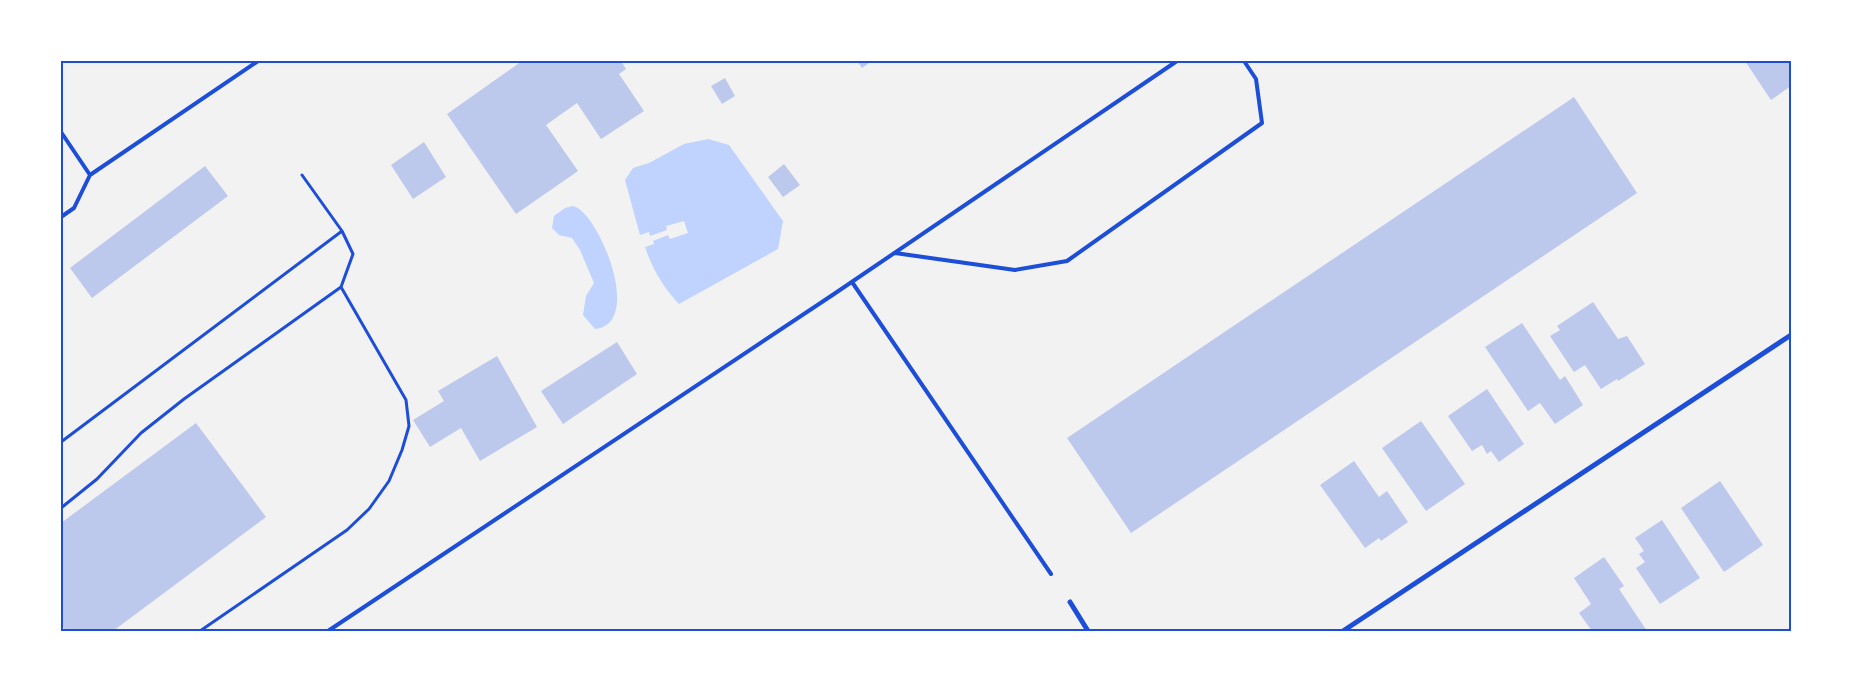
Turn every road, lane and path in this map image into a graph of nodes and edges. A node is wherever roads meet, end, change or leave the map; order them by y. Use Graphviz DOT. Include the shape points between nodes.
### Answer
graph roads {
  1 [pos="258,61"];
  2 [pos="1177,61"];
  3 [pos="1244,61"];
  4 [pos="61,132"];
  5 [pos="90,175"];
  6 [pos="302,176"];
  7 [pos="61,217"];
  8 [pos="342,231"];
  9 [pos="896,253"];
  10 [pos="852,282"];
  11 [pos="341,287"];
  12 [pos="1791,335"];
  13 [pos="61,442"];
  14 [pos="61,508"];
  15 [pos="1051,574"];
  16 [pos="1070,602"];
  17 [pos="200,631"];
  18 [pos="328,631"];
  19 [pos="1088,631"];
  20 [pos="1343,631"];
  1 -- 5 [label="lane"];
  2 -- 9 [label="lane"];
  3 -- 9 [label="lane" via="1256,80 1262,123 1067,261 1015,270"];
  4 -- 5 [label="lane"];
  5 -- 7 [label="lane" via="74,208"];
  6 -- 8 [label="path"];
  8 -- 11 [label="path" via="353,254"];
  8 -- 13 [label="path"];
  9 -- 10 [label="lane"];
  10 -- 15 [label="lane"];
  10 -- 18 [label="lane"];
  11 -- 14 [label="path" via="148,427 97,479"];
  11 -- 17 [label="path" via="406,400 409,426 402,450 389,481 369,509 347,530"];
  12 -- 20 [label="street"];
  16 -- 19 [label="street"];
}
